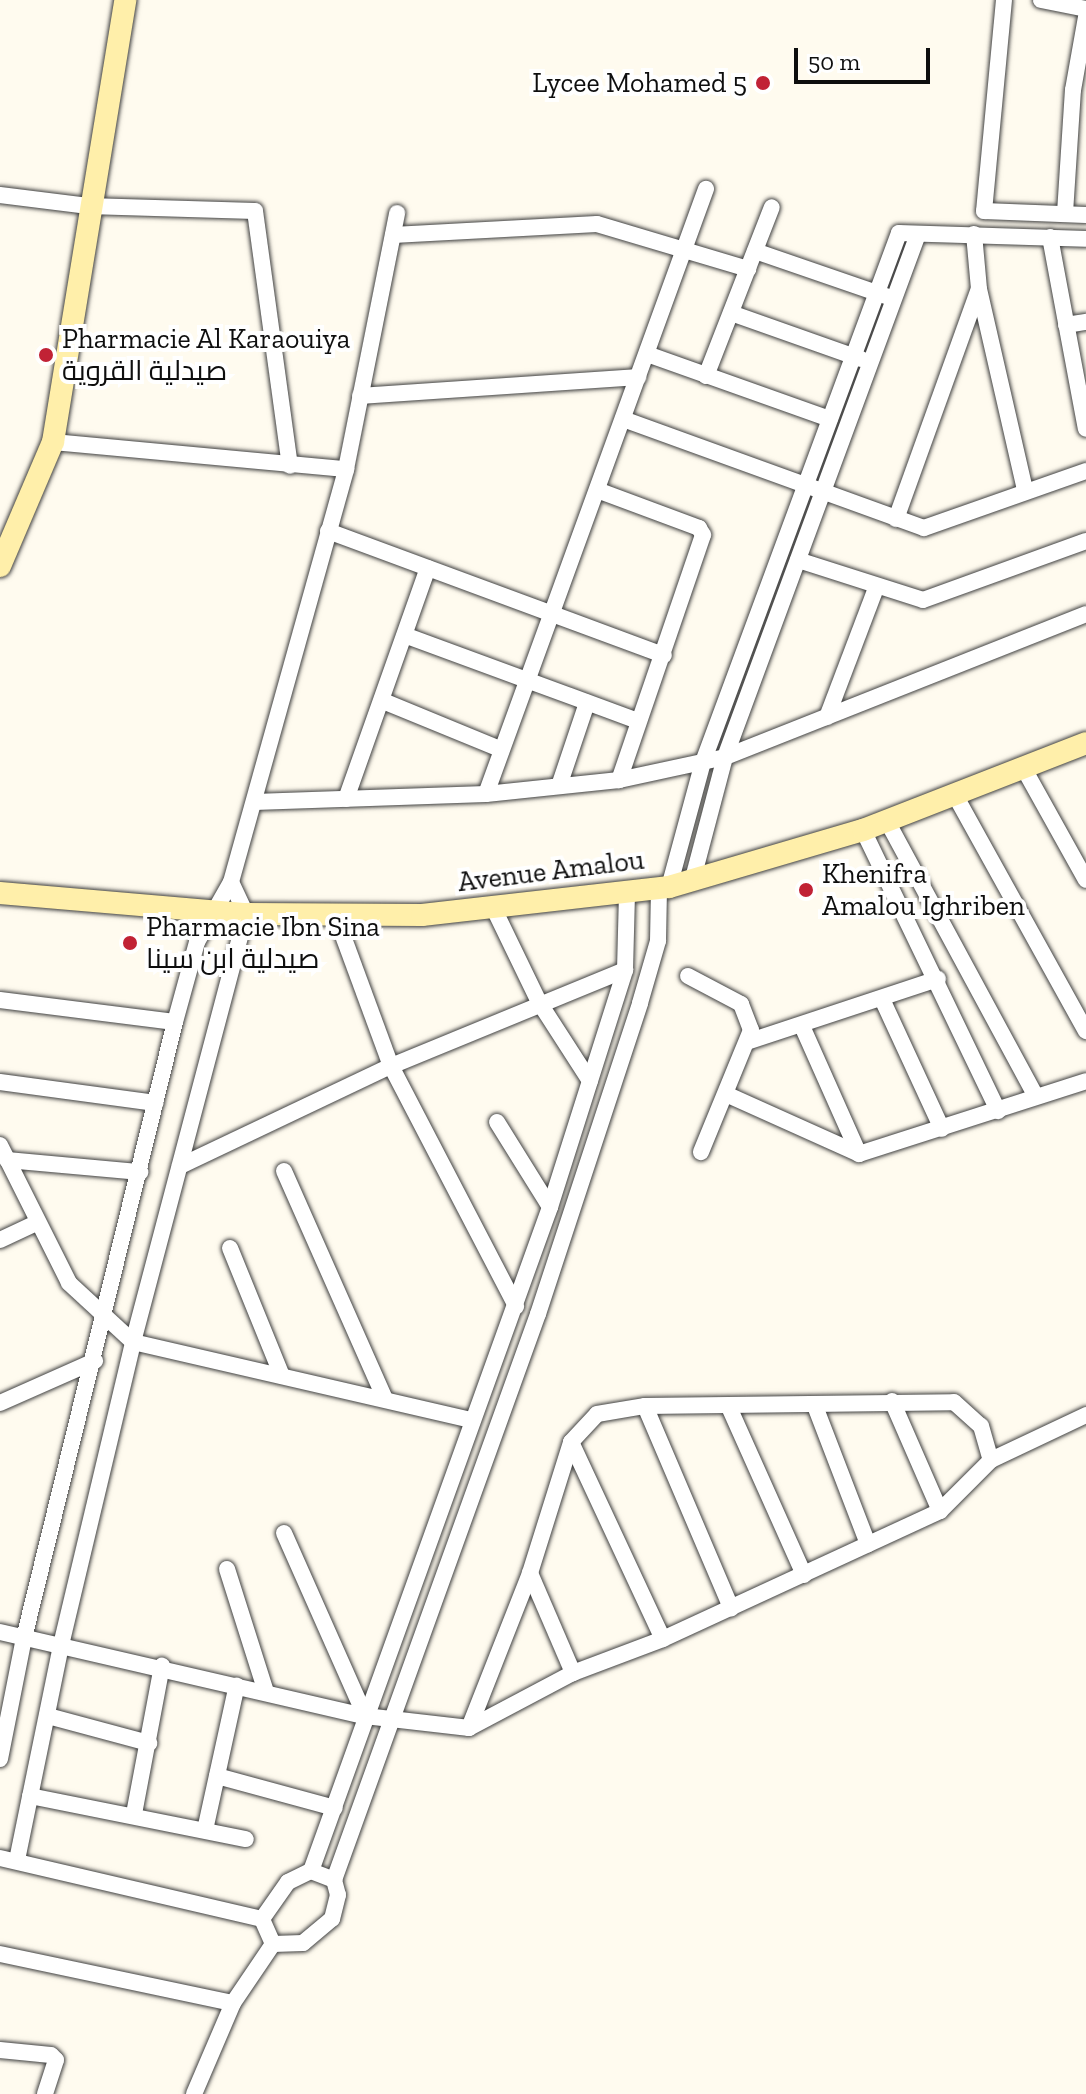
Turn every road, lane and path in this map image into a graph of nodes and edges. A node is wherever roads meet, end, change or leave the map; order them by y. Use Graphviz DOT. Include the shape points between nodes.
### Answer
graph roads {
  1 [pos="125,0"];
  2 [pos="1004,0"];
  3 [pos="1041,0"];
  4 [pos="1086,9"];
  5 [pos="1086,17"];
  6 [pos="1079,91"];
  7 [pos="706,189"];
  8 [pos="0,195"];
  9 [pos="88,206"];
  10 [pos="772,207"];
  11 [pos="397,213"];
  12 [pos="1065,213"];
  13 [pos="1086,215"];
  14 [pos="918,234"];
  15 [pos="974,234"];
  16 [pos="393,235"];
  17 [pos="1050,237"];
  18 [pos="1086,239"];
  19 [pos="685,247"];
  20 [pos="755,251"];
  21 [pos="748,269"];
  22 [pos="979,289"];
  23 [pos="876,293"];
  24 [pos="894,299"];
  25 [pos="731,313"];
  26 [pos="1086,322"];
  27 [pos="1066,325"];
  28 [pos="647,354"];
  29 [pos="853,356"];
  30 [pos="871,362"];
  31 [pos="706,376"];
  32 [pos="638,377"];
  33 [pos="360,396"];
  34 [pos="623,419"];
  35 [pos="830,419"];
  36 [pos="1086,429"];
  37 [pos="53,442"];
  38 [pos="290,466"];
  39 [pos="346,469"];
  40 [pos="1086,471"];
  41 [pos="806,484"];
  42 [pos="597,490"];
  43 [pos="824,490"];
  44 [pos="1025,490"];
  45 [pos="896,519"];
  46 [pos="328,531"];
  47 [pos="1086,541"];
  48 [pos="798,560"];
  49 [pos="0,566"];
  50 [pos="428,568"];
  51 [pos="876,588"];
  52 [pos="551,613"];
  53 [pos="1086,614"];
  54 [pos="407,636"];
  55 [pos="664,655"];
  56 [pos="528,679"];
  57 [pos="383,701"];
  58 [pos="587,703"];
  59 [pos="827,717"];
  60 [pos="638,721"];
  61 [pos="1086,743"];
  62 [pos="500,749"];
  63 [pos="725,757"];
  64 [pos="703,762"];
  65 [pos="1023,767"];
  66 [pos="619,780"];
  67 [pos="559,786"];
  68 [pos="486,794"];
  69 [pos="955,795"];
  70 [pos="346,799"];
  71 [pos="254,802"];
  72 [pos="887,821"];
  73 [pos="863,830"];
  74 [pos="1086,880"];
  75 [pos="231,882"];
  76 [pos="673,886"];
  77 [pos="0,893"];
  78 [pos="627,893"];
  79 [pos="215,908"];
  80 [pos="494,909"];
  81 [pos="246,914"];
  82 [pos="335,914"];
  83 [pos="625,970"];
  84 [pos="688,976"];
  85 [pos="938,979"];
  86 [pos="882,999"];
  87 [pos="0,1000"];
  88 [pos="539,1002"];
  89 [pos="175,1022"];
  90 [pos="802,1026"];
  91 [pos="1086,1031"];
  92 [pos="750,1041"];
  93 [pos="391,1066"];
  94 [pos="590,1081"];
  95 [pos="1086,1081"];
  96 [pos="0,1082"];
  97 [pos="728,1095"];
  98 [pos="1036,1096"];
  99 [pos="156,1103"];
  100 [pos="998,1111"];
  101 [pos="497,1122"];
  102 [pos="942,1129"];
  103 [pos="701,1152"];
  104 [pos="4,1153"];
  105 [pos="859,1154"];
  106 [pos="180,1166"];
  107 [pos="284,1171"];
  108 [pos="140,1172"];
  109 [pos="550,1207"];
  110 [pos="36,1223"];
  111 [pos="0,1240"];
  112 [pos="230,1248"];
  113 [pos="516,1306"];
  114 [pos="105,1321"];
  115 [pos="133,1342"];
  116 [pos="95,1361"];
  117 [pos="282,1376"];
  118 [pos="385,1399"];
  119 [pos="892,1401"];
  120 [pos="0,1403"];
  121 [pos="645,1406"];
  122 [pos="815,1406"];
  123 [pos="729,1407"];
  124 [pos="1086,1415"];
  125 [pos="472,1420"];
  126 [pos="571,1442"];
  127 [pos="991,1460"];
  128 [pos="940,1511"];
  129 [pos="284,1533"];
  130 [pos="868,1544"];
  131 [pos="227,1569"];
  132 [pos="530,1573"];
  133 [pos="804,1575"];
  134 [pos="731,1608"];
  135 [pos="0,1632"];
  136 [pos="24,1638"];
  137 [pos="663,1639"];
  138 [pos="61,1645"];
  139 [pos="162,1666"];
  140 [pos="573,1673"];
  141 [pos="237,1685"];
  142 [pos="266,1692"];
  143 [pos="6,1707"];
  144 [pos="48,1716"];
  145 [pos="365,1716"];
  146 [pos="391,1717"];
  147 [pos="469,1728"];
  148 [pos="149,1743"];
  149 [pos="0,1759"];
  150 [pos="217,1776"];
  151 [pos="30,1796"];
  152 [pos="335,1808"];
  153 [pos="134,1814"];
  154 [pos="205,1830"];
  155 [pos="246,1839"];
  156 [pos="4,1859"];
  157 [pos="311,1871"];
  158 [pos="334,1880"];
  159 [pos="262,1919"];
  160 [pos="273,1944"];
  161 [pos="0,1954"];
  162 [pos="233,2003"];
  163 [pos="0,2050"];
  164 [pos="45,2094"];
  165 [pos="194,2094"];
  1 -- 9 [label="main road"];
  2 -- 12 [label="street" via="984,211"];
  3 -- 4 [label="street"];
  5 -- 6 [label="street"];
  6 -- 12 [label="street"];
  7 -- 19 [label="street"];
  8 -- 9 [label="street"];
  9 -- 37 [label="main road"];
  9 -- 38 [label="street" via="255,211"];
  10 -- 20 [label="street"];
  11 -- 16 [label="street"];
  12 -- 13 [label="street"];
  14 -- 15 [label="street"];
  14 -- 23 [label="street" via="899,233"];
  14 -- 24 [label="street"];
  15 -- 17 [label="street"];
  15 -- 22 [label="street"];
  16 -- 19 [label="street" via="597,224"];
  16 -- 33 [label="street"];
  17 -- 18 [label="street"];
  17 -- 27 [label="street"];
  19 -- 21 [label="street"];
  19 -- 28 [label="street"];
  20 -- 21 [label="street"];
  20 -- 23 [label="street"];
  21 -- 25 [label="street"];
  22 -- 44 [label="street"];
  22 -- 45 [label="street"];
  23 -- 24 [label="street"];
  23 -- 29 [label="street"];
  24 -- 30 [label="street"];
  25 -- 29 [label="street"];
  25 -- 31 [label="street"];
  26 -- 27 [label="street"];
  27 -- 36 [label="street"];
  28 -- 31 [label="street"];
  28 -- 32 [label="street"];
  29 -- 30 [label="street"];
  29 -- 35 [label="street"];
  30 -- 43 [label="street"];
  31 -- 35 [label="street"];
  32 -- 33 [label="street"];
  32 -- 34 [label="street"];
  33 -- 39 [label="street"];
  34 -- 41 [label="street"];
  34 -- 42 [label="street"];
  35 -- 41 [label="street"];
  37 -- 38 [label="street"];
  37 -- 49 [label="main road"];
  38 -- 39 [label="street"];
  39 -- 46 [label="street"];
  40 -- 44 [label="street"];
  41 -- 43 [label="street"];
  41 -- 64 [label="street"];
  42 -- 52 [label="street"];
  42 -- 55 [label="street" via="699,528 703,535"];
  43 -- 45 [label="street"];
  43 -- 48 [label="street"];
  44 -- 45 [label="street" via="931,527"];
  46 -- 50 [label="street"];
  46 -- 71 [label="street"];
  47 -- 51 [label="street" via="936,598 910,599"];
  48 -- 51 [label="street"];
  48 -- 63 [label="street"];
  50 -- 52 [label="street"];
  50 -- 54 [label="street"];
  51 -- 59 [label="street"];
  52 -- 55 [label="street"];
  52 -- 56 [label="street"];
  53 -- 59 [label="street"];
  54 -- 56 [label="street"];
  54 -- 57 [label="street"];
  55 -- 60 [label="street"];
  56 -- 58 [label="street"];
  56 -- 62 [label="street"];
  57 -- 62 [label="street"];
  57 -- 70 [label="street"];
  58 -- 60 [label="street"];
  58 -- 67 [label="street"];
  59 -- 63 [label="street"];
  60 -- 66 [label="street"];
  61 -- 65 [label="main road, Avenue Amalou"];
  62 -- 68 [label="street"];
  63 -- 64 [label="street"];
  63 -- 76 [label="street"];
  64 -- 66 [label="street"];
  64 -- 76 [label="street"];
  65 -- 69 [label="main road, Avenue Amalou"];
  65 -- 74 [label="street"];
  66 -- 67 [label="street"];
  67 -- 68 [label="street"];
  68 -- 70 [label="street"];
  69 -- 72 [label="main road, Avenue Amalou"];
  69 -- 91 [label="street"];
  70 -- 71 [label="street"];
  71 -- 75 [label="street"];
  72 -- 73 [label="main road, Avenue Amalou"];
  72 -- 98 [label="street"];
  73 -- 76 [label="main road, Avenue Amalou"];
  73 -- 85 [label="street"];
  75 -- 79 [label="street"];
  75 -- 81 [label="street"];
  76 -- 78 [label="main road, Avenue Amalou"];
  76 -- 146 [label="street" via="572,1214"];
  77 -- 79 [label="main road, Avenue Amalou"];
  78 -- 80 [label="main road, Avenue Amalou"];
  78 -- 83 [label="street"];
  79 -- 81 [label="main road, Avenue Amalou"];
  79 -- 89 [label="street" via="197,942"];
  80 -- 82 [label="main road, Avenue Amalou"];
  80 -- 88 [label="street"];
  81 -- 82 [label="main road, Avenue Amalou"];
  81 -- 106 [label="street"];
  82 -- 93 [label="street"];
  83 -- 88 [label="street"];
  83 -- 94 [label="street"];
  84 -- 92 [label="street" via="741,1004"];
  85 -- 86 [label="street"];
  85 -- 100 [label="street"];
  86 -- 90 [label="street"];
  86 -- 102 [label="street"];
  87 -- 89 [label="street"];
  88 -- 93 [label="street"];
  88 -- 94 [label="street"];
  89 -- 99 [label="street"];
  90 -- 92 [label="street"];
  90 -- 105 [label="street"];
  92 -- 97 [label="street"];
  93 -- 106 [label="street"];
  93 -- 113 [label="street"];
  94 -- 109 [label="street"];
  95 -- 98 [label="street"];
  96 -- 99 [label="street"];
  97 -- 103 [label="street"];
  97 -- 105 [label="street"];
  98 -- 100 [label="street"];
  99 -- 108 [label="street"];
  100 -- 102 [label="street"];
  101 -- 109 [label="street"];
  102 -- 105 [label="street"];
  104 -- 108 [label="street"];
  104 -- 110 [label="street"];
  106 -- 115 [label="street"];
  107 -- 118 [label="street"];
  108 -- 114 [label="street"];
  109 -- 113 [label="street"];
  110 -- 111 [label="street"];
  110 -- 114 [label="street" via="69,1283"];
  112 -- 117 [label="street"];
  113 -- 125 [label="street"];
  114 -- 115 [label="street"];
  114 -- 116 [label="street"];
  115 -- 117 [label="street"];
  115 -- 138 [label="street"];
  116 -- 120 [label="street"];
  116 -- 136 [label="street"];
  117 -- 118 [label="street"];
  118 -- 125 [label="street"];
  119 -- 122 [label="street"];
  119 -- 127 [label="street" via="962,1405 981,1426"];
  119 -- 128 [label="street"];
  121 -- 123 [label="street"];
  121 -- 126 [label="street" via="597,1414"];
  121 -- 134 [label="street"];
  122 -- 123 [label="street"];
  122 -- 130 [label="street"];
  123 -- 133 [label="street"];
  124 -- 127 [label="street"];
  125 -- 145 [label="street"];
  126 -- 132 [label="street"];
  126 -- 137 [label="street"];
  127 -- 128 [label="street"];
  128 -- 130 [label="street"];
  129 -- 145 [label="street"];
  130 -- 133 [label="street"];
  131 -- 142 [label="street"];
  132 -- 140 [label="street"];
  132 -- 147 [label="street"];
  133 -- 134 [label="street"];
  134 -- 137 [label="street"];
  135 -- 136 [label="street"];
  136 -- 138 [label="street"];
  136 -- 143 [label="street"];
  137 -- 140 [label="street"];
  138 -- 139 [label="street"];
  138 -- 144 [label="street"];
  139 -- 141 [label="street"];
  139 -- 148 [label="street"];
  140 -- 147 [label="street"];
  141 -- 142 [label="street"];
  141 -- 150 [label="street"];
  142 -- 145 [label="street"];
  143 -- 149 [label="street"];
  144 -- 148 [label="street"];
  144 -- 151 [label="street"];
  145 -- 146 [label="street"];
  145 -- 152 [label="street"];
  146 -- 147 [label="street"];
  146 -- 158 [label="street"];
  148 -- 153 [label="street"];
  150 -- 152 [label="street"];
  150 -- 154 [label="street"];
  151 -- 153 [label="street"];
  151 -- 156 [label="street"];
  152 -- 157 [label="street"];
  153 -- 154 [label="street"];
  154 -- 155 [label="street"];
  156 -- 159 [label="street"];
  157 -- 158 [label="street"];
  157 -- 159 [label="street" via="288,1882"];
  158 -- 160 [label="street" via="338,1895 332,1919 303,1943"];
  159 -- 160 [label="street"];
  160 -- 162 [label="street"];
  161 -- 162 [label="street"];
  162 -- 165 [label="street"];
  163 -- 164 [label="street" via="51,2055 56,2060"];
}
